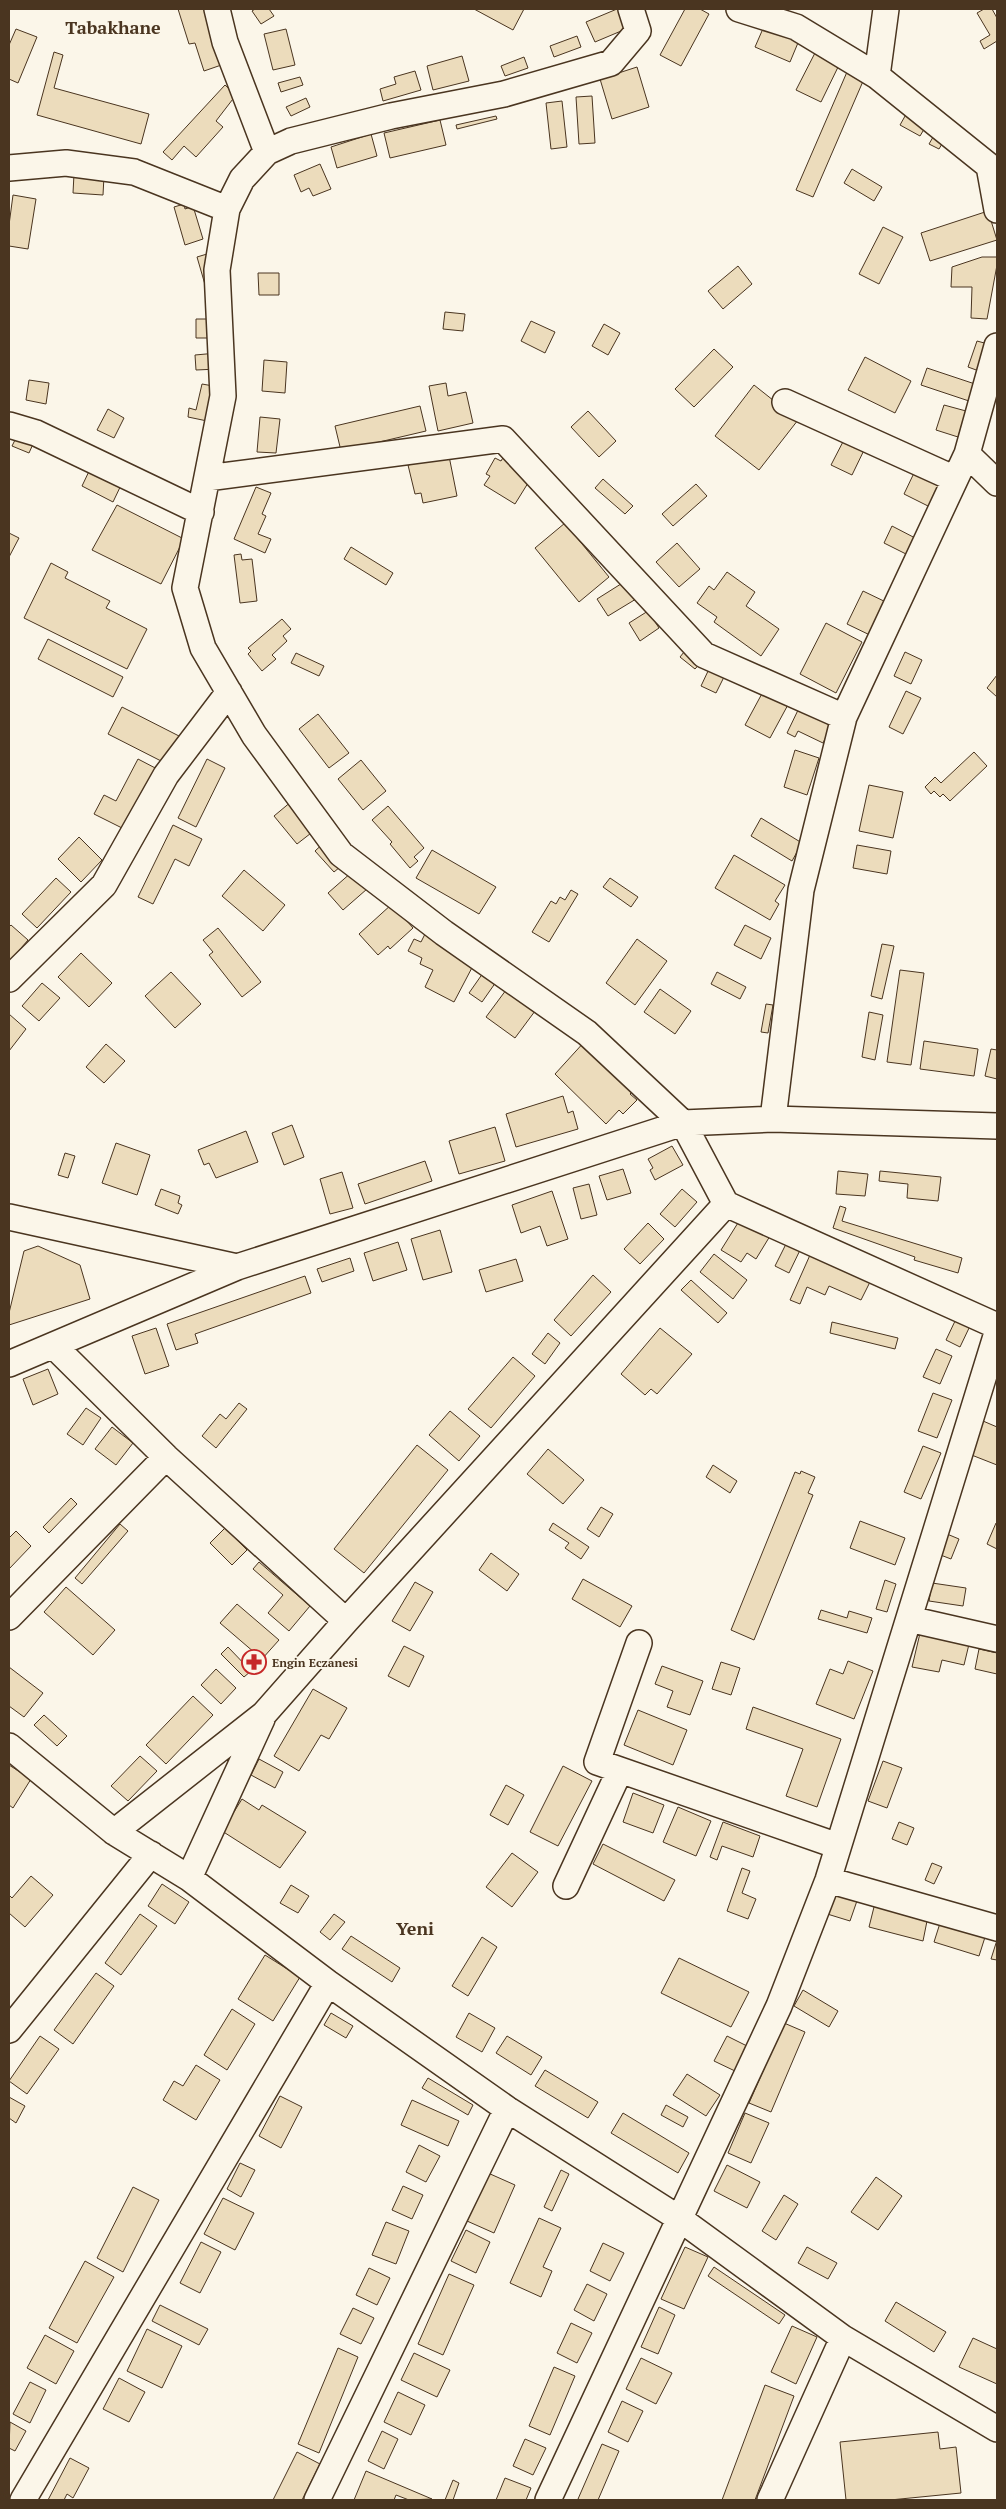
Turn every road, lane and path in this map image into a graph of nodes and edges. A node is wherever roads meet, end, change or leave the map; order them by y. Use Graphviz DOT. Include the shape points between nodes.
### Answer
graph roads {
  1 [pos="217,9"];
  2 [pos="632,9"];
  3 [pos="739,9"];
  4 [pos="886,9"];
  5 [pos="876,76"];
  6 [pos="267,152"];
  7 [pos="9,168"];
  8 [pos="993,168"];
  9 [pos="227,209"];
  10 [pos="997,210"];
  11 [pos="997,346"];
  12 [pos="785,402"];
  13 [pos="9,424"];
  14 [pos="967,454"];
  15 [pos="207,478"];
  16 [pos="955,479"];
  17 [pos="997,483"];
  18 [pos="201,512"];
  19 [pos="229,692"];
  20 [pos="844,717"];
  21 [pos="9,979"];
  22 [pos="772,1119"];
  23 [pos="683,1123"];
  24 [pos="997,1126"];
  25 [pos="726,1204"];
  26 [pos="9,1217"];
  27 [pos="237,1267"];
  28 [pos="997,1326"];
  29 [pos="997,1333"];
  30 [pos="54,1346"];
  31 [pos="9,1364"];
  32 [pos="166,1457"];
  33 [pos="9,1617"];
  34 [pos="909,1619"];
  35 [pos="346,1621"];
  36 [pos="997,1639"];
  37 [pos="639,1643"];
  38 [pos="264,1714"];
  39 [pos="9,1746"];
  40 [pos="620,1770"];
  41 [pos="114,1832"];
  42 [pos="838,1846"];
  43 [pos="151,1854"];
  44 [pos="189,1878"];
  45 [pos="828,1880"];
  46 [pos="566,1886"];
  47 [pos="997,1928"];
  48 [pos="328,1983"];
  49 [pos="9,2030"];
  50 [pos="507,2110"];
  51 [pos="680,2220"];
  52 [pos="843,2338"];
  53 [pos="997,2429"];
  54 [pos="24,2500"];
  55 [pos="317,2500"];
  56 [pos="548,2500"];
  57 [pos="770,2500"];
  1 -- 6 [label="street" via="225,42"];
  2 -- 6 [label="street" via="638,31 611,63 504,94 391,116 292,141"];
  3 -- 5 [label="street" via="796,27"];
  4 -- 5 [label="street"];
  5 -- 8 [label="street"];
  6 -- 9 [label="street" via="242,179"];
  7 -- 9 [label="street" via="66,163 134,172"];
  8 -- 10 [label="street"];
  9 -- 15 [label="street" via="217,270 223,396"];
  11 -- 14 [label="street"];
  12 -- 16 [label="street"];
  13 -- 18 [label="street" via="36,433"];
  14 -- 16 [label="street"];
  14 -- 17 [label="street"];
  15 -- 18 [label="street"];
  15 -- 20 [label="street" via="503,440 704,655"];
  16 -- 20 [label="street"];
  18 -- 19 [label="street" via="185,588 203,648"];
  19 -- 21 [label="street" via="166,775 104,885"];
  19 -- 23 [label="street" via="254,735 341,854 444,933 587,1033"];
  20 -- 22 [label="street" via="801,890"];
  22 -- 23 [label="street"];
  22 -- 24 [label="street"];
  23 -- 25 [label="street"];
  23 -- 27 [label="street"];
  25 -- 28 [label="street"];
  25 -- 35 [label="street"];
  26 -- 27 [label="street"];
  27 -- 30 [label="street"];
  29 -- 34 [label="street"];
  30 -- 31 [label="street"];
  30 -- 32 [label="street"];
  32 -- 33 [label="street"];
  32 -- 35 [label="street"];
  34 -- 36 [label="street"];
  34 -- 42 [label="street"];
  35 -- 38 [label="street"];
  37 -- 40 [label="street" via="597,1762"];
  38 -- 41 [label="street"];
  38 -- 44 [label="street"];
  39 -- 41 [label="street"];
  40 -- 42 [label="street"];
  40 -- 46 [label="street"];
  41 -- 43 [label="street"];
  42 -- 45 [label="street"];
  43 -- 44 [label="street"];
  43 -- 49 [label="street"];
  44 -- 48 [label="street"];
  45 -- 47 [label="street"];
  45 -- 51 [label="street" via="779,2006"];
  48 -- 50 [label="street"];
  48 -- 54 [label="street"];
  50 -- 51 [label="street"];
  50 -- 55 [label="street"];
  51 -- 52 [label="street"];
  51 -- 56 [label="street"];
  52 -- 53 [label="street"];
  52 -- 57 [label="street"];
}
